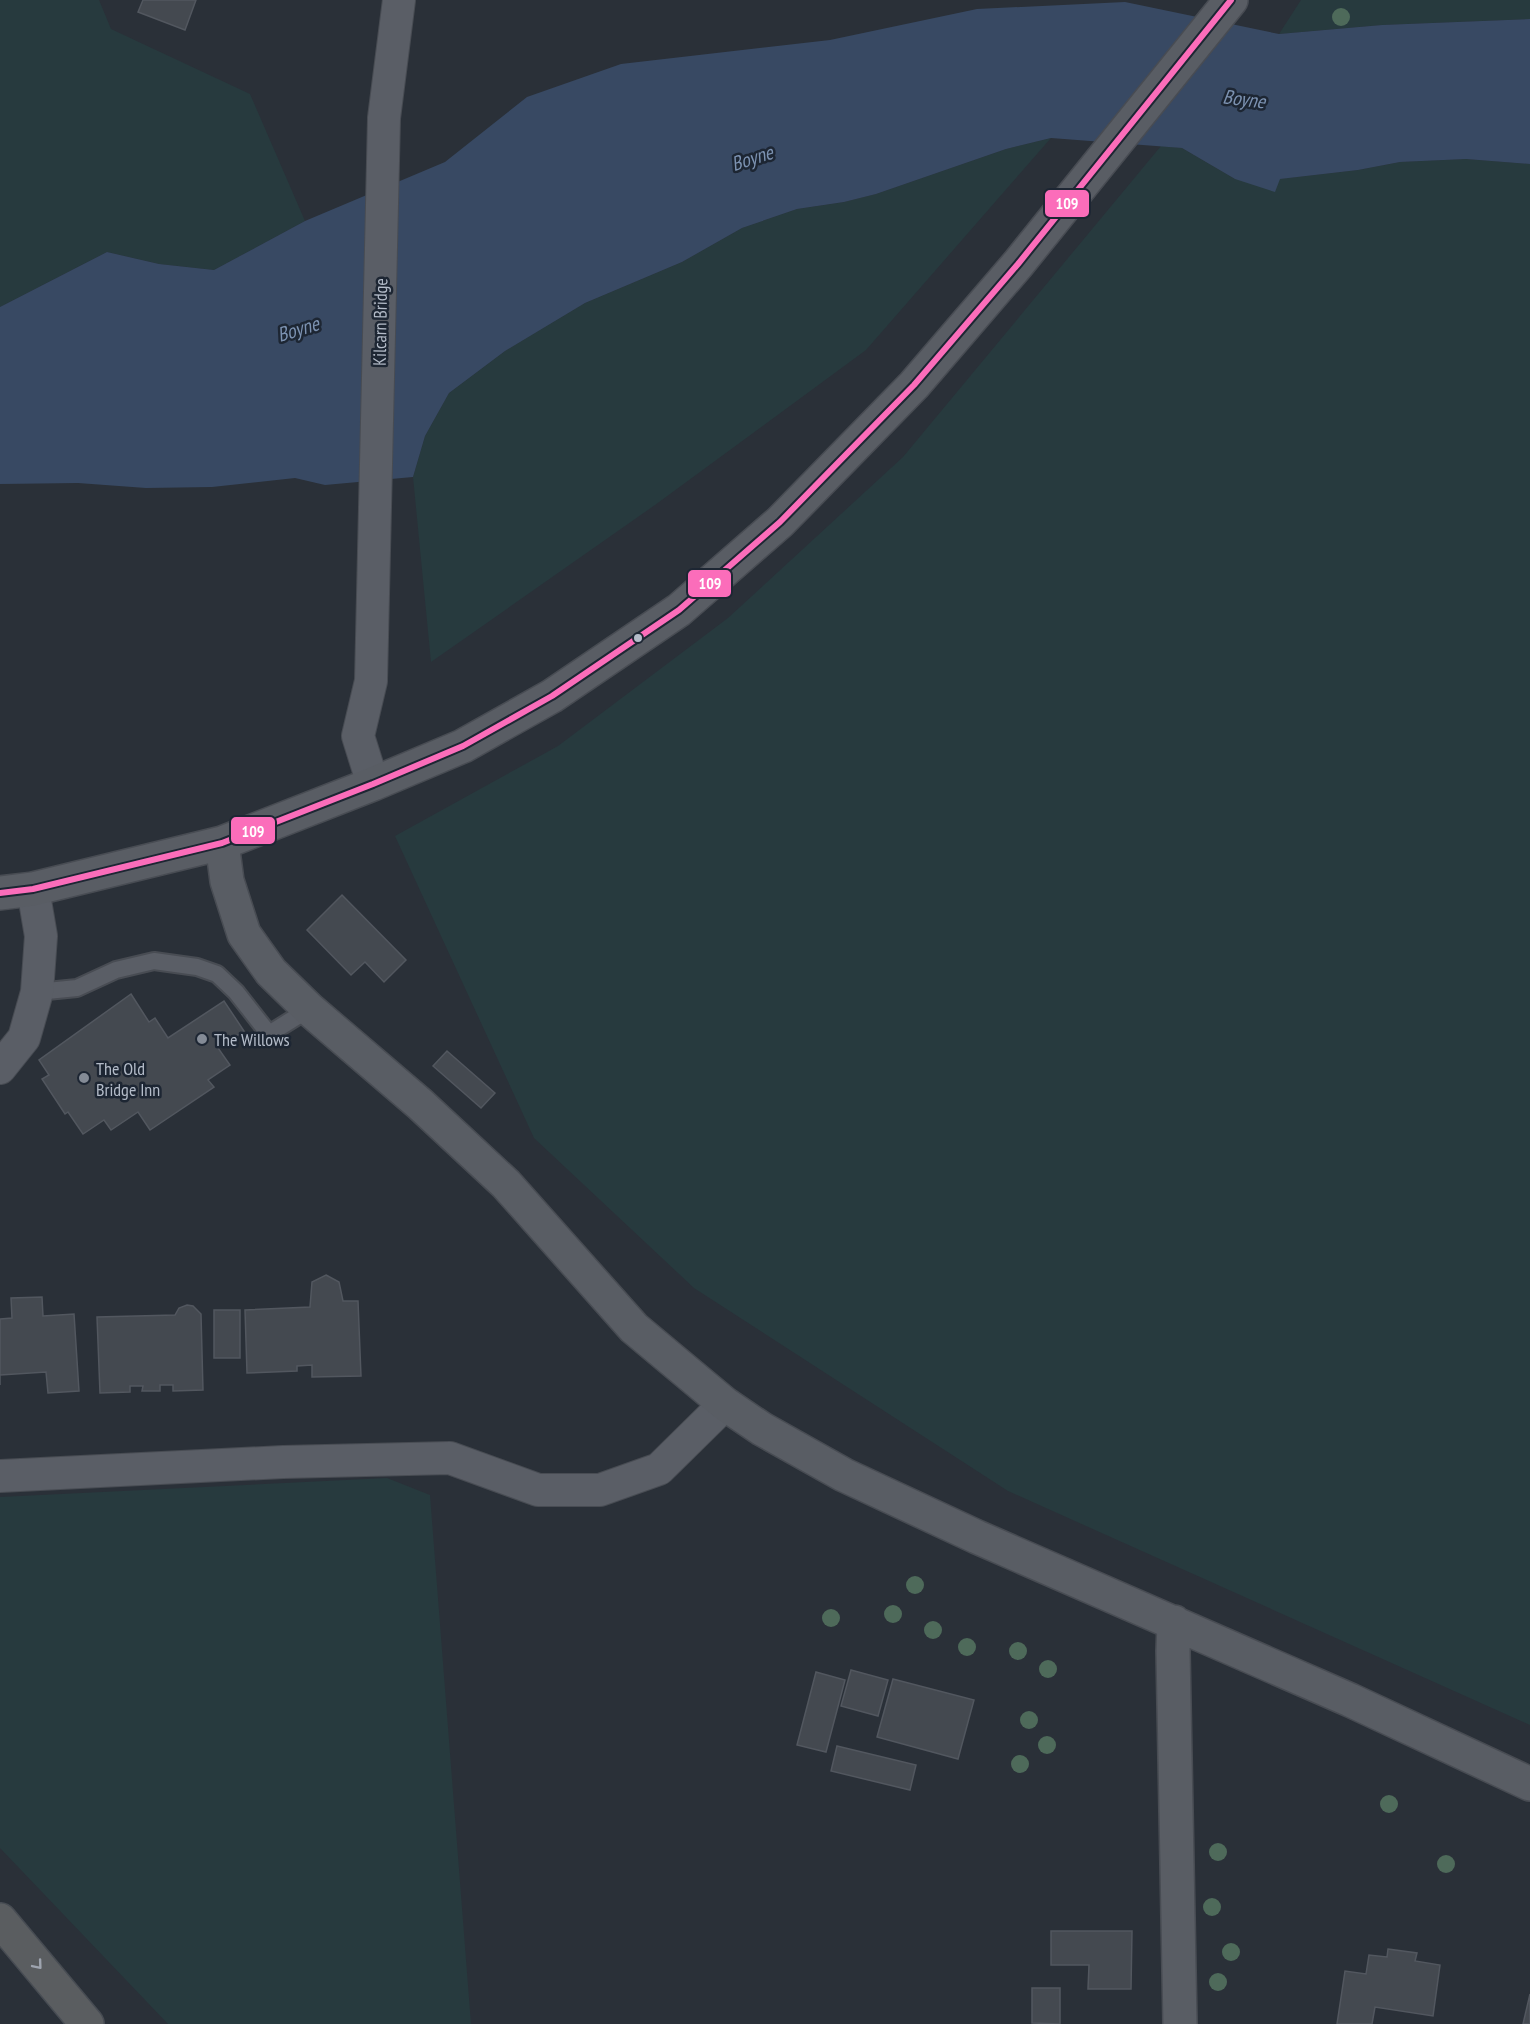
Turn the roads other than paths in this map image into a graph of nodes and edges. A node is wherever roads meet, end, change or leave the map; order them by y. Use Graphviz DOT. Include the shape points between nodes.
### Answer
graph roads {
  1 [pos="399,0"];
  2 [pos="1231,0"];
  3 [pos="373,784"];
  4 [pos="222,843"];
  5 [pos="33,889"];
  6 [pos="0,893"];
  7 [pos="37,992"];
  8 [pos="309,1009"];
  9 [pos="0,1068"];
  10 [pos="725,1404"];
  11 [pos="0,1476"];
  12 [pos="1174,1622"];
  13 [pos="1530,1784"];
  14 [pos="0,1920"];
  15 [pos="87,2024"];
  16 [pos="1180,2024"];
  1 -- 3 [label="street, Kilcarn Bridge" via="384,138 371,681 358,736"];
  2 -- 3 [label="street" via="1018,264 914,385 780,522 679,610 552,696 463,746"];
  3 -- 4 [label="street"];
  4 -- 5 [label="street"];
  4 -- 8 [label="street" via="227,881 244,934 271,972"];
  5 -- 6 [label="street"];
  5 -- 7 [label="street" via="41,936"];
  7 -- 8 [label="lane" via="77,988 116,970 154,961 217,974 269,1034"];
  7 -- 9 [label="street" via="24,1038"];
  8 -- 10 [label="street" via="506,1184 634,1328"];
  10 -- 11 [label="street" via="659,1469 600,1490 538,1490 450,1458"];
  10 -- 12 [label="street" via="844,1475"];
  12 -- 13 [label="street"];
  12 -- 16 [label="street"];
  14 -- 15 [label="highway, one-way"];
}
